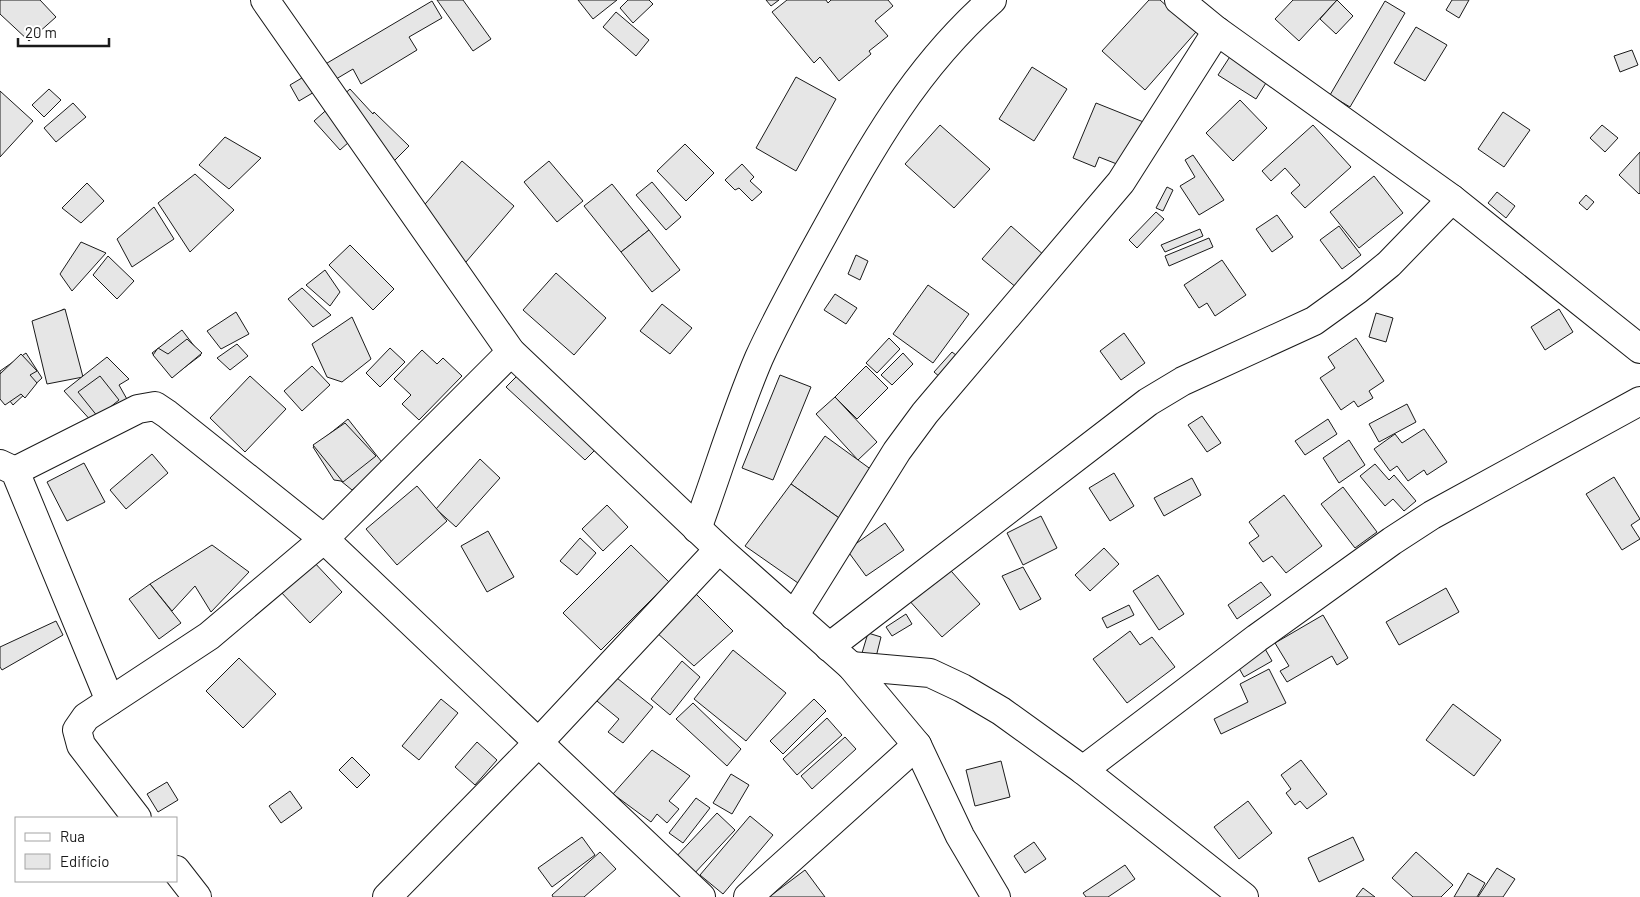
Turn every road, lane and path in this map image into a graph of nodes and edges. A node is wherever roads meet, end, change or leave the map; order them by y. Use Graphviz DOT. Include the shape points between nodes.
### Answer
graph roads {
  1 [pos="266,0"];
  2 [pos="992,0"];
  3 [pos="1179,0"];
  4 [pos="1217,32"];
  5 [pos="1452,199"];
  6 [pos="1640,350"];
  7 [pos="511,352"];
  8 [pos="1640,401"];
  9 [pos="8,468"];
  10 [pos="698,529"];
  11 [pos="324,539"];
  12 [pos="719,549"];
  13 [pos="794,616"];
  14 [pos="829,647"];
  15 [pos="851,666"];
  16 [pos="110,701"];
  17 [pos="537,744"];
  18 [pos="917,745"];
  19 [pos="1083,770"];
  20 [pos="136,817"];
  21 [pos="178,873"];
  22 [pos="197,897"];
  23 [pos="387,897"];
  24 [pos="700,897"];
  25 [pos="748,897"];
  26 [pos="996,897"];
  27 [pos="1244,897"];
  1 -- 7 [label="street"];
  2 -- 10 [label="street" via="935,59 870,148 758,360"];
  3 -- 4 [label="street"];
  4 -- 5 [label="street"];
  4 -- 13 [label="street" via="1122,182 902,443"];
  5 -- 6 [label="street"];
  5 -- 14 [label="street" via="1389,264 1314,321 1182,381 1148,402"];
  7 -- 10 [label="street"];
  7 -- 11 [label="street"];
  8 -- 19 [label="street" via="1432,515 1392,541"];
  9 -- 11 [label="street" via="138,409 154,406"];
  9 -- 16 [label="street"];
  10 -- 12 [label="street"];
  11 -- 16 [label="street" via="209,636"];
  11 -- 17 [label="street"];
  12 -- 13 [label="street"];
  12 -- 17 [label="street"];
  13 -- 14 [label="street"];
  14 -- 15 [label="street"];
  15 -- 18 [label="street"];
  15 -- 19 [label="street" via="930,673 1001,711"];
  16 -- 20 [label="street" via="86,717 77,730 81,745"];
  17 -- 23 [label="street"];
  17 -- 24 [label="street"];
  18 -- 25 [label="street"];
  18 -- 26 [label="street" via="960,836"];
  19 -- 27 [label="street"];
  21 -- 22 [label="street"];
}
